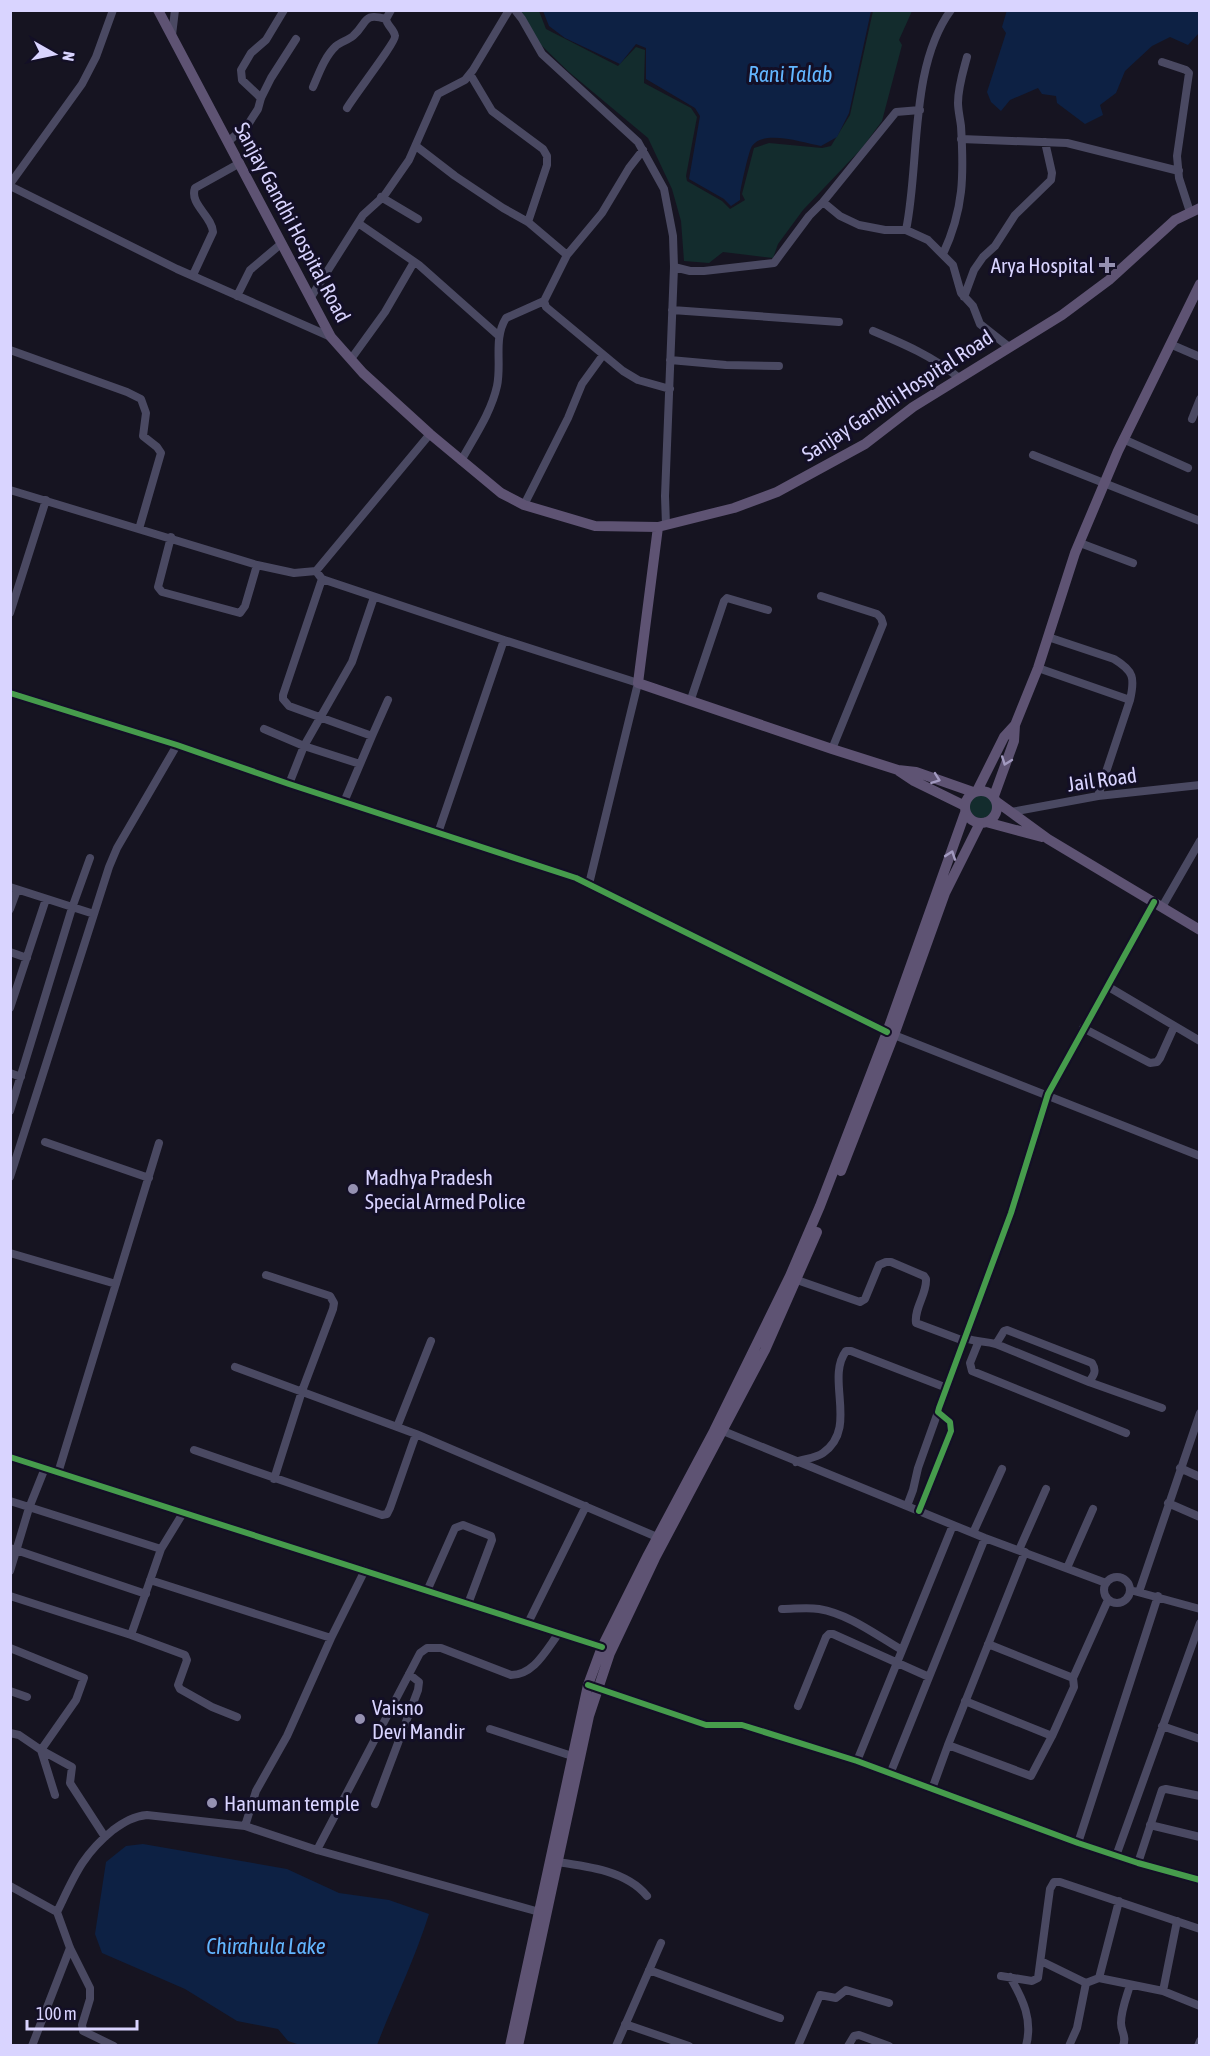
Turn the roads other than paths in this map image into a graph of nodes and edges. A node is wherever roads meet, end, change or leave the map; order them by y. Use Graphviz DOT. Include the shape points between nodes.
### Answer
graph roads {
  1 [pos="113,10"];
  2 [pos="158,10"];
  3 [pos="175,10"];
  4 [pos="284,10"];
  5 [pos="391,10"];
  6 [pos="509,10"];
  7 [pos="515,10"];
  8 [pos="951,10"];
  9 [pos="386,19"];
  10 [pos="172,35"];
  11 [pos="296,39"];
  12 [pos="967,57"];
  13 [pos="1162,62"];
  14 [pos="470,74"];
  15 [pos="313,87"];
  16 [pos="261,98"];
  17 [pos="347,108"];
  18 [pos="920,110"];
  19 [pos="961,139"];
  20 [pos="229,141"];
  21 [pos="1045,142"];
  22 [pos="416,146"];
  23 [pos="643,150"];
  24 [pos="240,163"];
  25 [pos="1179,171"];
  26 [pos="12,180"];
  27 [pos="381,197"];
  28 [pos="823,202"];
  29 [pos="1195,210"];
  30 [pos="418,219"];
  31 [pos="528,222"];
  32 [pos="358,223"];
  33 [pos="906,230"];
  34 [pos="282,243"];
  35 [pos="943,254"];
  36 [pos="567,255"];
  37 [pos="414,261"];
  38 [pos="674,267"];
  39 [pos="193,275"];
  40 [pos="1200,284"];
  41 [pos="237,296"];
  42 [pos="311,297"];
  43 [pos="964,297"];
  44 [pos="544,301"];
  45 [pos="672,310"];
  46 [pos="839,322"];
  47 [pos="873,331"];
  48 [pos="499,336"];
  49 [pos="331,338"];
  50 [pos="1170,344"];
  51 [pos="1009,347"];
  52 [pos="10,350"];
  53 [pos="603,355"];
  54 [pos="1200,357"];
  55 [pos="351,359"];
  56 [pos="670,360"];
  57 [pos="779,366"];
  58 [pos="958,377"];
  59 [pos="670,389"];
  60 [pos="1200,399"];
  61 [pos="1192,419"];
  62 [pos="430,434"];
  63 [pos="1123,439"];
  64 [pos="1033,455"];
  65 [pos="461,461"];
  66 [pos="1188,468"];
  67 [pos="1104,483"];
  68 [pos="10,490"];
  69 [pos="46,500"];
  70 [pos="524,506"];
  71 [pos="1200,521"];
  72 [pos="662,526"];
  73 [pos="139,529"];
  74 [pos="171,537"];
  75 [pos="1080,543"];
  76 [pos="1132,563"];
  77 [pos="257,565"];
  78 [pos="316,571"];
  79 [pos="322,579"];
  80 [pos="821,596"];
  81 [pos="374,597"];
  82 [pos="768,610"];
  83 [pos="10,613"];
  84 [pos="1048,637"];
  85 [pos="504,640"];
  86 [pos="1038,668"];
  87 [pos="639,683"];
  88 [pos="10,693"];
  89 [pos="691,699"];
  90 [pos="388,700"];
  91 [pos="1130,700"];
  92 [pos="320,717"];
  93 [pos="1015,725"];
  94 [pos="264,729"];
  95 [pos="372,736"];
  96 [pos="177,745"];
  97 [pos="304,746"];
  98 [pos="832,749"];
  99 [pos="360,764"];
  100 [pos="898,770"];
  101 [pos="289,784"];
  102 [pos="1200,785"];
  103 [pos="975,792"];
  104 [pos="1098,796"];
  105 [pos="995,799"];
  106 [pos="344,802"];
  107 [pos="965,809"];
  108 [pos="1011,812"];
  109 [pos="983,822"];
  110 [pos="438,833"];
  111 [pos="1048,839"];
  112 [pos="1200,841"];
  113 [pos="90,858"];
  114 [pos="589,884"];
  115 [pos="14,889"];
  116 [pos="46,899"];
  117 [pos="1158,905"];
  118 [pos="72,908"];
  119 [pos="10,909"];
  120 [pos="94,915"];
  121 [pos="1200,930"];
  122 [pos="10,952"];
  123 [pos="27,958"];
  124 [pos="1107,986"];
  125 [pos="10,1008"];
  126 [pos="1174,1027"];
  127 [pos="1083,1029"];
  128 [pos="890,1033"];
  129 [pos="1200,1041"];
  130 [pos="10,1073"];
  131 [pos="21,1077"];
  132 [pos="1048,1094"];
  133 [pos="10,1111"];
  134 [pos="45,1142"];
  135 [pos="159,1143"];
  136 [pos="1200,1156"];
  137 [pos="10,1177"];
  138 [pos="149,1178"];
  139 [pos="10,1253"];
  140 [pos="266,1275"];
  141 [pos="797,1280"];
  142 [pos="116,1284"];
  143 [pos="964,1340"];
  144 [pos="431,1341"];
  145 [pos="978,1343"];
  146 [pos="996,1344"];
  147 [pos="235,1367"];
  148 [pos="1089,1382"];
  149 [pos="946,1388"];
  150 [pos="302,1391"];
  151 [pos="1162,1408"];
  152 [pos="938,1412"];
  153 [pos="1200,1413"];
  154 [pos="397,1427"];
  155 [pos="723,1431"];
  156 [pos="1126,1433"];
  157 [pos="1196,1433"];
  158 [pos="416,1434"];
  159 [pos="194,1450"];
  160 [pos="10,1457"];
  161 [pos="795,1462"];
  162 [pos="45,1468"];
  163 [pos="1180,1468"];
  164 [pos="1002,1469"];
  165 [pos="58,1473"];
  166 [pos="1200,1477"];
  167 [pos="273,1479"];
  168 [pos="1046,1490"];
  169 [pos="10,1501"];
  170 [pos="1168,1503"];
  171 [pos="586,1506"];
  172 [pos="907,1506"];
  173 [pos="29,1508"];
  174 [pos="1093,1509"];
  175 [pos="919,1511"];
  176 [pos="183,1513"];
  177 [pos="1200,1517"];
  178 [pos="953,1525"];
  179 [pos="973,1533"];
  180 [pos="657,1537"];
  181 [pos="985,1538"];
  182 [pos="161,1549"];
  183 [pos="14,1550"];
  184 [pos="1022,1551"];
  185 [pos="1067,1568"];
  186 [pos="365,1570"];
  187 [pos="10,1571"];
  188 [pos="150,1580"];
  189 [pos="1106,1583"];
  190 [pos="427,1590"];
  191 [pos="1135,1591"];
  192 [pos="146,1594"];
  193 [pos="10,1596"];
  194 [pos="1158,1596"];
  195 [pos="1108,1600"];
  196 [pos="468,1604"];
  197 [pos="782,1609"];
  198 [pos="1200,1609"];
  199 [pos="528,1623"];
  200 [pos="1200,1623"];
  201 [pos="559,1633"];
  202 [pos="131,1635"];
  203 [pos="331,1638"];
  204 [pos="988,1644"];
  205 [pos="602,1647"];
  206 [pos="10,1648"];
  207 [pos="902,1650"];
  208 [pos="897,1662"];
  209 [pos="409,1674"];
  210 [pos="929,1677"];
  211 [pos="1073,1678"];
  212 [pos="593,1686"];
  213 [pos="10,1691"];
  214 [pos="27,1697"];
  215 [pos="965,1701"];
  216 [pos="798,1706"];
  217 [pos="237,1718"];
  218 [pos="1162,1726"];
  219 [pos="490,1729"];
  220 [pos="10,1733"];
  221 [pos="1052,1736"];
  222 [pos="1200,1739"];
  223 [pos="948,1745"];
  224 [pos="41,1750"];
  225 [pos="572,1756"];
  226 [pos="857,1761"];
  227 [pos="890,1774"];
  228 [pos="932,1789"];
  229 [pos="55,1796"];
  230 [pos="1200,1796"];
  231 [pos="375,1804"];
  232 [pos="1150,1825"];
  233 [pos="245,1826"];
  234 [pos="105,1837"];
  235 [pos="1200,1837"];
  236 [pos="1078,1843"];
  237 [pos="317,1850"];
  238 [pos="1116,1856"];
  239 [pos="557,1862"];
  240 [pos="1138,1863"];
  241 [pos="1200,1880"];
  242 [pos="10,1886"];
  243 [pos="647,1896"];
  244 [pos="1119,1901"];
  245 [pos="57,1912"];
  246 [pos="543,1912"];
  247 [pos="1177,1921"];
  248 [pos="1200,1929"];
  249 [pos="662,1943"];
  250 [pos="70,1948"];
  251 [pos="1041,1961"];
  252 [pos="649,1970"];
  253 [pos="1000,1976"];
  254 [pos="1010,1977"];
  255 [pos="1098,1978"];
  256 [pos="1086,1983"];
  257 [pos="1130,1985"];
  258 [pos="1163,1992"];
  259 [pos="889,2003"];
  260 [pos="1200,2006"];
  261 [pos="780,2018"];
  262 [pos="625,2024"];
  263 [pos="1200,2041"];
  264 [pos="32,2046"];
  265 [pos="114,2046"];
  266 [pos="510,2046"];
  267 [pos="518,2046"];
  268 [pos="616,2046"];
  269 [pos="689,2046"];
  270 [pos="798,2046"];
  271 [pos="848,2046"];
  272 [pos="889,2046"];
  273 [pos="1026,2046"];
  274 [pos="1069,2046"];
  275 [pos="1124,2046"];
  276 [pos="1198,2046"];
  1 -- 26 [label="street" via="82,84"];
  2 -- 10 [label="main road, Sanjay Gandhi Hospital Road"];
  3 -- 10 [label="street"];
  4 -- 16 [label="street" via="241,70 242,80"];
  5 -- 9 [label="street"];
  6 -- 14 [label="street"];
  7 -- 23 [label="street" via="542,54"];
  8 -- 18 [label="street" via="929,58"];
  9 -- 15 [label="street" via="369,17 351,37 335,47"];
  9 -- 17 [label="street" via="395,35 393,44"];
  10 -- 20 [label="main road, Sanjay Gandhi Hospital Road"];
  11 -- 16 [label="street"];
  12 -- 19 [label="street" via="958,102"];
  13 -- 25 [label="street" via="1189,74 1177,156"];
  14 -- 22 [label="street" via="438,94"];
  14 -- 31 [label="street" via="492,111 547,156"];
  16 -- 20 [label="street" via="249,123"];
  18 -- 28 [label="street" via="896,112"];
  18 -- 33 [label="street"];
  19 -- 21 [label="street"];
  19 -- 35 [label="street" via="962,192 958,218"];
  20 -- 24 [label="main road, Sanjay Gandhi Hospital Road"];
  21 -- 25 [label="street" via="1067,142"];
  21 -- 43 [label="street" via="1051,180 1015,214 974,270"];
  22 -- 27 [label="street"];
  22 -- 31 [label="street"];
  23 -- 36 [label="street" via="602,213"];
  23 -- 38 [label="street" via="664,189"];
  24 -- 34 [label="main road, Sanjay Gandhi Hospital Road"];
  24 -- 39 [label="street" via="195,188 195,199 213,232"];
  25 -- 29 [label="street"];
  26 -- 39 [label="street"];
  27 -- 30 [label="street"];
  27 -- 32 [label="street"];
  28 -- 33 [label="street" via="859,225"];
  28 -- 38 [label="street" via="774,263 704,271"];
  29 -- 51 [label="main road, Sanjay Gandhi Hospital Road" via="1175,220 1109,280 1062,315"];
  31 -- 36 [label="street"];
  32 -- 37 [label="street"];
  32 -- 42 [label="street"];
  33 -- 35 [label="street" via="928,240"];
  34 -- 41 [label="street" via="250,270"];
  34 -- 42 [label="main road, Sanjay Gandhi Hospital Road"];
  35 -- 43 [label="street" via="953,265"];
  36 -- 44 [label="street"];
  37 -- 48 [label="street"];
  37 -- 55 [label="street" via="385,312"];
  38 -- 45 [label="street"];
  39 -- 41 [label="street"];
  40 -- 50 [label="main road"];
  41 -- 49 [label="street"];
  42 -- 49 [label="main road, Sanjay Gandhi Hospital Road"];
  43 -- 51 [label="street" via="973,306 980,324"];
  44 -- 48 [label="street" via="506,318"];
  44 -- 53 [label="street" via="546,307"];
  45 -- 46 [label="street"];
  45 -- 56 [label="street"];
  47 -- 58 [label="street" via="918,350"];
  48 -- 65 [label="street" via="498,384"];
  49 -- 55 [label="main road, Sanjay Gandhi Hospital Road"];
  50 -- 54 [label="street"];
  50 -- 63 [label="main road"];
  51 -- 58 [label="main road, Sanjay Gandhi Hospital Road"];
  52 -- 73 [label="street" via="141,399 146,407 142,436 161,453"];
  53 -- 59 [label="street" via="638,380"];
  53 -- 70 [label="street" via="582,384"];
  55 -- 62 [label="main road, Sanjay Gandhi Hospital Road"];
  56 -- 57 [label="street"];
  56 -- 59 [label="street"];
  58 -- 72 [label="main road, Sanjay Gandhi Hospital Road" via="865,444 777,492 734,508"];
  59 -- 72 [label="street"];
  60 -- 61 [label="street"];
  62 -- 65 [label="main road, Sanjay Gandhi Hospital Road"];
  62 -- 78 [label="street"];
  63 -- 66 [label="street"];
  63 -- 67 [label="main road"];
  64 -- 67 [label="street"];
  65 -- 70 [label="main road, Sanjay Gandhi Hospital Road" via="501,494"];
  67 -- 71 [label="street"];
  67 -- 75 [label="main road"];
  68 -- 69 [label="street"];
  69 -- 73 [label="street"];
  69 -- 83 [label="street"];
  70 -- 72 [label="main road, Sanjay Gandhi Hospital Road" via="595,526"];
  72 -- 87 [label="main road"];
  73 -- 74 [label="street"];
  74 -- 77 [label="street"];
  74 -- 77 [label="street" via="158,587 162,592 240,613"];
  75 -- 76 [label="street"];
  75 -- 84 [label="main road"];
  77 -- 78 [label="street" via="294,573"];
  78 -- 79 [label="street"];
  79 -- 81 [label="street"];
  79 -- 92 [label="street" via="282,695 289,706"];
  80 -- 98 [label="street" via="877,614 883,624"];
  81 -- 85 [label="street"];
  81 -- 92 [label="street" via="352,662"];
  82 -- 89 [label="street" via="727,598"];
  84 -- 86 [label="main road"];
  84 -- 91 [label="street" via="1121,664 1133,678"];
  85 -- 87 [label="street"];
  85 -- 110 [label="street"];
  86 -- 91 [label="street"];
  86 -- 93 [label="main road"];
  87 -- 89 [label="main road"];
  87 -- 114 [label="street"];
  88 -- 96 [label="street"];
  89 -- 98 [label="main road"];
  90 -- 95 [label="street"];
  91 -- 104 [label="street"];
  92 -- 95 [label="street"];
  92 -- 97 [label="street"];
  93 -- 103 [label="main road" via="1004,737"];
  93 -- 105 [label="main road, one-way" via="1014,741"];
  94 -- 97 [label="street"];
  95 -- 99 [label="street"];
  96 -- 101 [label="street"];
  96 -- 120 [label="street" via="117,848"];
  97 -- 99 [label="street"];
  97 -- 101 [label="street"];
  98 -- 100 [label="main road"];
  99 -- 106 [label="street"];
  100 -- 103 [label="main road, one-way" via="916,772"];
  100 -- 107 [label="main road"];
  101 -- 106 [label="street"];
  102 -- 104 [label="street, Jail Road"];
  103 -- 105 [label="main road" via="986,791"];
  103 -- 107 [label="main road" via="969,796"];
  104 -- 108 [label="street, Jail Road"];
  105 -- 108 [label="main road"];
  105 -- 109 [label="main road" via="994,816"];
  106 -- 110 [label="street"];
  107 -- 109 [label="main road" via="972,820"];
  128 -- 107 [label="main road, one-way"];
  108 -- 111 [label="main road"];
  109 -- 111 [label="main road"];
  109 -- 128 [label="main road" via="945,893"];
  110 -- 114 [label="street"];
  111 -- 117 [label="main road"];
  112 -- 117 [label="street"];
  113 -- 118 [label="street"];
  114 -- 128 [label="street"];
  115 -- 116 [label="street"];
  115 -- 119 [label="street"];
  116 -- 118 [label="street"];
  116 -- 123 [label="street"];
  117 -- 121 [label="main road"];
  117 -- 124 [label="street"];
  118 -- 120 [label="street"];
  118 -- 131 [label="street"];
  120 -- 137 [label="street"];
  122 -- 123 [label="street"];
  123 -- 125 [label="street"];
  124 -- 126 [label="street"];
  124 -- 127 [label="street"];
  126 -- 127 [label="street" via="1160,1058 1150,1063"];
  126 -- 129 [label="street"];
  127 -- 132 [label="street"];
  128 -- 132 [label="street"];
  128 -- 141 [label="main road"];
  128 -- 180 [label="main road" via="790,1276"];
  130 -- 131 [label="street"];
  131 -- 133 [label="street"];
  132 -- 136 [label="street"];
  132 -- 143 [label="street" via="1011,1213"];
  134 -- 138 [label="street"];
  135 -- 138 [label="street"];
  138 -- 142 [label="street"];
  139 -- 142 [label="street"];
  140 -- 150 [label="street" via="330,1296 334,1303"];
  141 -- 143 [label="street" via="860,1302 865,1299 879,1265 891,1262 926,1279 916,1323"];
  141 -- 155 [label="main road"];
  142 -- 165 [label="street"];
  143 -- 145 [label="street"];
  143 -- 149 [label="street"];
  144 -- 154 [label="street"];
  145 -- 146 [label="street"];
  145 -- 156 [label="street" via="970,1363 972,1371"];
  146 -- 148 [label="street"];
  146 -- 148 [label="street" via="1007,1330 1092,1363 1095,1373"];
  147 -- 150 [label="street"];
  148 -- 151 [label="street"];
  149 -- 152 [label="street"];
  149 -- 161 [label="street" via="846,1351 839,1370 842,1405 833,1443 821,1455"];
  150 -- 154 [label="street"];
  150 -- 167 [label="street"];
  152 -- 172 [label="street"];
  152 -- 175 [label="street" via="950,1422 951,1431"];
  153 -- 157 [label="street"];
  154 -- 158 [label="street"];
  155 -- 161 [label="street"];
  155 -- 212 [label="main road"];
  157 -- 163 [label="street"];
  158 -- 167 [label="street" via="387,1514"];
  158 -- 171 [label="street"];
  159 -- 167 [label="street"];
  160 -- 162 [label="street"];
  161 -- 172 [label="street"];
  162 -- 165 [label="street"];
  162 -- 173 [label="street"];
  163 -- 166 [label="street"];
  163 -- 170 [label="street"];
  164 -- 179 [label="street"];
  165 -- 176 [label="street"];
  168 -- 184 [label="street"];
  169 -- 173 [label="street"];
  170 -- 177 [label="street"];
  170 -- 191 [label="street"];
  171 -- 180 [label="street"];
  171 -- 199 [label="street"];
  172 -- 175 [label="street"];
  173 -- 182 [label="street"];
  173 -- 183 [label="street"];
  174 -- 185 [label="street"];
  175 -- 178 [label="street"];
  176 -- 182 [label="street"];
  176 -- 186 [label="street"];
  178 -- 179 [label="street"];
  178 -- 207 [label="street"];
  179 -- 181 [label="street"];
  180 -- 205 [label="main road"];
  181 -- 184 [label="street"];
  181 -- 210 [label="street"];
  182 -- 188 [label="street"];
  183 -- 187 [label="street"];
  183 -- 192 [label="street"];
  184 -- 185 [label="street"];
  184 -- 204 [label="street"];
  185 -- 189 [label="street"];
  186 -- 190 [label="street"];
  186 -- 203 [label="street"];
  188 -- 192 [label="street"];
  188 -- 203 [label="street"];
  189 -- 191 [label="street" via="1112,1577 1121,1577"];
  189 -- 195 [label="street" via="1104,1592"];
  190 -- 196 [label="street"];
  190 -- 196 [label="street" via="455,1528 463,1525 491,1536 492,1540"];
  191 -- 194 [label="street"];
  191 -- 195 [label="street" via="1125,1601"];
  192 -- 202 [label="street"];
  193 -- 202 [label="street"];
  194 -- 198 [label="street"];
  194 -- 236 [label="street"];
  195 -- 211 [label="street"];
  196 -- 199 [label="street"];
  197 -- 207 [label="street" via="817,1609 845,1617"];
  199 -- 201 [label="street"];
  200 -- 218 [label="street"];
  201 -- 205 [label="street"];
  201 -- 209 [label="street" via="526,1672 511,1675 441,1648 427,1648"];
  202 -- 217 [label="street" via="184,1655 188,1660 178,1688"];
  203 -- 233 [label="street" via="287,1736 256,1791"];
  204 -- 211 [label="street"];
  204 -- 215 [label="street"];
  205 -- 212 [label="main road"];
  206 -- 224 [label="street" via="84,1678 76,1700"];
  207 -- 208 [label="street"];
  208 -- 210 [label="street"];
  208 -- 216 [label="street" via="829,1634"];
  208 -- 226 [label="street"];
  209 -- 231 [label="street" via="419,1682 418,1690"];
  209 -- 237 [label="street"];
  210 -- 227 [label="street"];
  211 -- 221 [label="street" via="1074,1687"];
  212 -- 225 [label="main road"];
  212 -- 226 [label="street" via="706,1725 742,1725"];
  212 -- 239 [label="main road"];
  213 -- 214 [label="street"];
  215 -- 221 [label="street"];
  215 -- 223 [label="street"];
  218 -- 222 [label="street"];
  218 -- 238 [label="street"];
  219 -- 225 [label="street"];
  220 -- 224 [label="street"];
  221 -- 223 [label="street" via="1031,1776"];
  223 -- 228 [label="street"];
  224 -- 229 [label="street"];
  224 -- 234 [label="street" via="72,1767 70,1783"];
  225 -- 246 [label="main road"];
  226 -- 227 [label="street"];
  227 -- 228 [label="street"];
  228 -- 236 [label="street"];
  230 -- 232 [label="street" via="1162,1790"];
  232 -- 235 [label="street"];
  232 -- 240 [label="street"];
  233 -- 234 [label="street" via="147,1815 136,1816"];
  233 -- 237 [label="street"];
  234 -- 245 [label="street" via="81,1862"];
  236 -- 238 [label="street"];
  237 -- 246 [label="street"];
  238 -- 240 [label="street"];
  239 -- 243 [label="street" via="606,1872 639,1887"];
  239 -- 246 [label="main road"];
  240 -- 241 [label="street"];
  242 -- 245 [label="street"];
  244 -- 247 [label="street"];
  244 -- 251 [label="street" via="1060,1882 1052,1883"];
  244 -- 255 [label="street"];
  245 -- 250 [label="street"];
  246 -- 266 [label="main road"];
  246 -- 267 [label="main road"];
  247 -- 248 [label="street"];
  247 -- 258 [label="street"];
  249 -- 252 [label="street"];
  250 -- 264 [label="street"];
  250 -- 265 [label="street" via="90,1988 83,2031"];
  251 -- 254 [label="street" via="1035,1981"];
  251 -- 256 [label="street"];
  252 -- 261 [label="street"];
  252 -- 262 [label="street"];
  253 -- 254 [label="street"];
  254 -- 273 [label="street" via="1026,2010"];
  255 -- 256 [label="street"];
  255 -- 257 [label="street"];
  256 -- 274 [label="street"];
  257 -- 258 [label="street"];
  257 -- 275 [label="street" via="1121,2025"];
  258 -- 260 [label="street"];
  259 -- 270 [label="street" via="846,1990 836,1998 820,1995"];
  262 -- 268 [label="street"];
  262 -- 269 [label="street"];
  263 -- 276 [label="street"];
  271 -- 272 [label="street" via="859,2035"];
}
